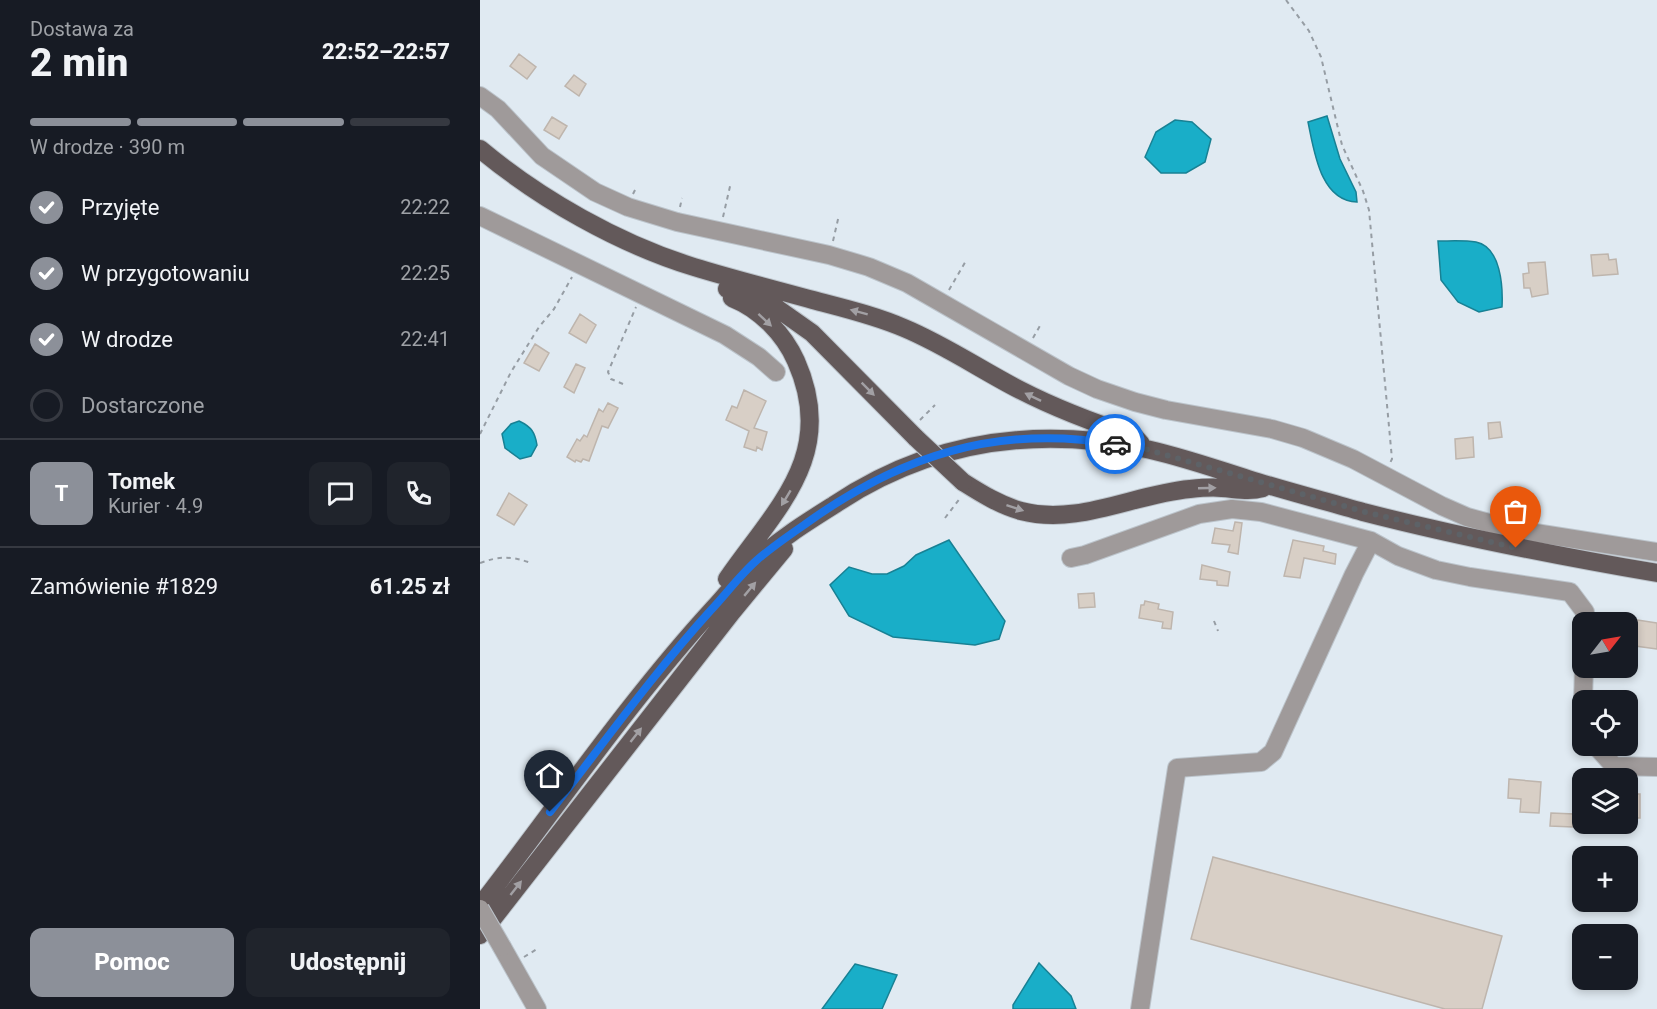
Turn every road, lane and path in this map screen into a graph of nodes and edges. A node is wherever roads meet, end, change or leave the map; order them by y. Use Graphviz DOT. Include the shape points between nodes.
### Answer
graph roads {
  1 [pos="1286,0"];
  2 [pos="480,96"];
  3 [pos="480,149"];
  4 [pos="480,164"];
  5 [pos="731,182"];
  6 [pos="839,215"];
  7 [pos="480,216"];
  8 [pos="720,231"];
  9 [pos="830,255"];
  10 [pos="967,259"];
  11 [pos="579,263"];
  12 [pos="719,286"];
  13 [pos="642,294"];
  14 [pos="942,303"];
  15 [pos="776,372"];
  16 [pos="623,384"];
  17 [pos="480,434"];
  18 [pos="1145,449"];
  19 [pos="1391,450"];
  20 [pos="967,484"];
  21 [pos="1269,486"];
  22 [pos="945,518"];
  23 [pos="807,523"];
  24 [pos="1371,540"];
  25 [pos="1657,552"];
  26 [pos="1071,558"];
  27 [pos="531,562"];
  28 [pos="480,563"];
  29 [pos="1657,573"];
  30 [pos="1585,612"];
  31 [pos="1214,621"];
  32 [pos="1218,631"];
  33 [pos="689,635"];
  34 [pos="1605,756"];
  35 [pos="1657,767"];
  36 [pos="480,908"];
  37 [pos="480,934"];
  38 [pos="537,949"];
  39 [pos="517,961"];
  40 [pos="537,1009"];
  41 [pos="1140,1009"];
  1 -- 19 [label="path" via="1322,57 1342,145 1369,210"];
  2 -- 8 [label="street" via="498,109 542,156 595,192 644,213"];
  18 -- 3 [label="main road, one-way" via="1134,436 1064,412 904,328 692,266 611,233 504,169"];
  4 -- 12 [label="main road" via="601,238 673,271"];
  5 -- 8 [label="path"];
  6 -- 9 [label="path"];
  7 -- 11 [label="street"];
  8 -- 9 [label="street"];
  9 -- 14 [label="street" via="907,283"];
  10 -- 14 [label="path"];
  11 -- 13 [label="street"];
  11 -- 17 [label="path" via="554,309 511,372"];
  12 -- 20 [label="main road, one-way, bridge" via="762,300 812,333"];
  12 -- 33 [label="main road, one-way" via="725,294 757,313 786,343 807,391 809,435 802,467 792,488"];
  13 -- 15 [label="street" via="725,335"];
  13 -- 16 [label="path" via="608,372 611,379"];
  14 -- 25 [label="street" via="1069,376 1135,402 1303,438 1467,517 1511,529"];
  18 -- 21 [label="main road"];
  18 -- 23 [label="main road" via="1054,438 955,449 906,465 860,488"];
  20 -- 21 [label="main road, one-way" via="997,502 1023,511 1058,514 1165,492 1220,488 1253,491"];
  20 -- 22 [label="path"];
  21 -- 29 [label="main road" via="1455,534"];
  23 -- 33 [label="main road" via="756,562"];
  37 -- 23 [label="main road, one-way" via="732,612"];
  24 -- 26 [label="street" via="1261,512 1232,509 1198,514"];
  24 -- 30 [label="street" via="1398,556 1436,570 1570,592"];
  24 -- 41 [label="street" via="1273,752 1261,762 1177,768"];
  27 -- 28 [label="path" via="514,556"];
  31 -- 32 [label="path"];
  33 -- 36 [label="main road"];
  34 -- 35 [label="street" via="1614,766"];
  36 -- 40 [label="street, bridge"];
  38 -- 39 [label="path"];
}
